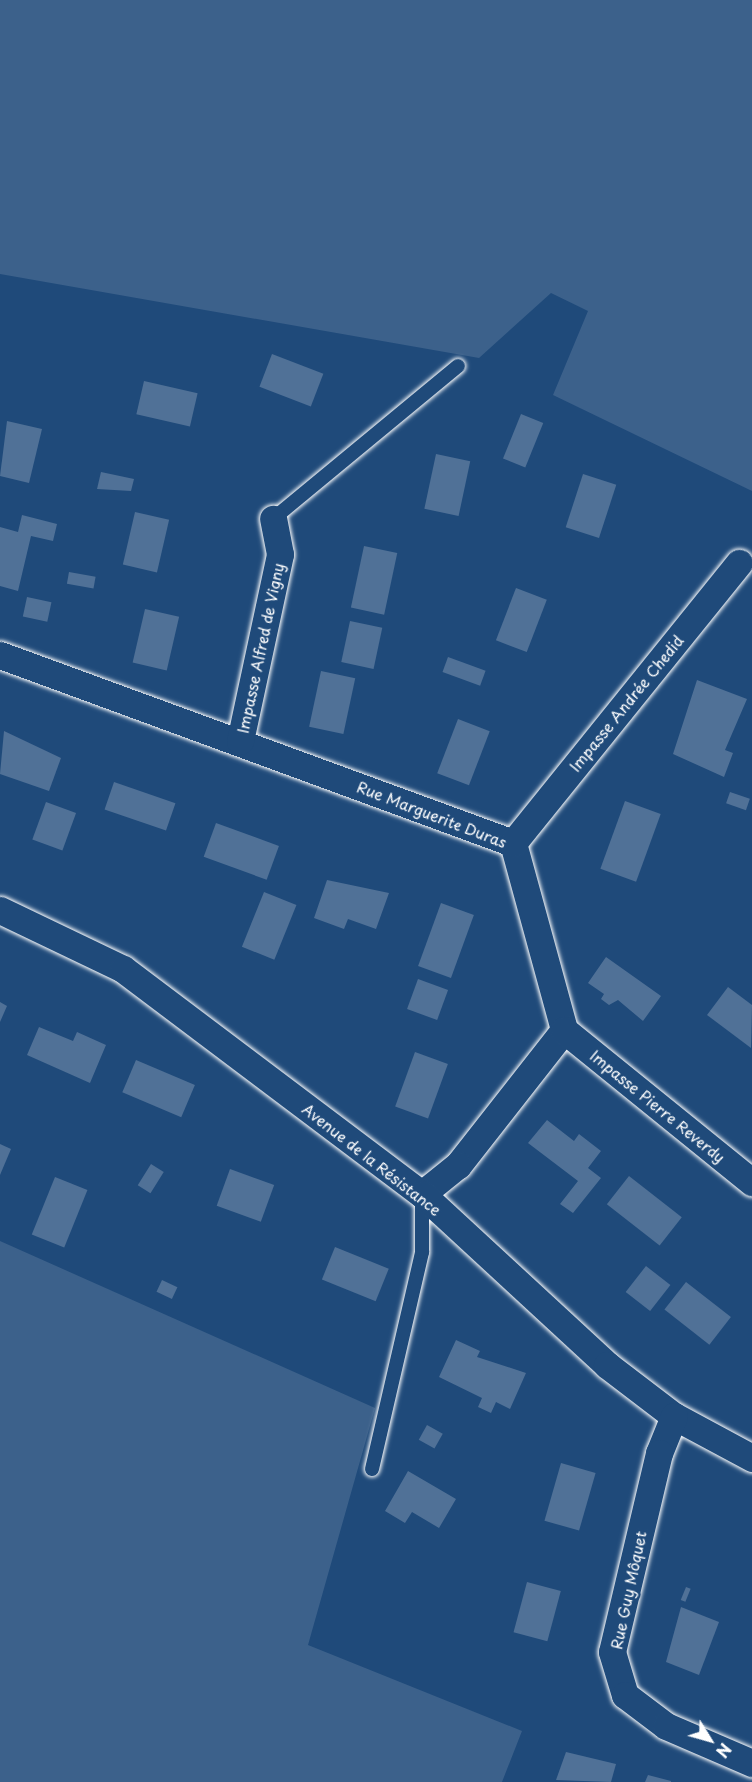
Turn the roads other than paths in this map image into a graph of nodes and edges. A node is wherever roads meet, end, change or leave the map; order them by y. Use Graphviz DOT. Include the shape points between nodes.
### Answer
graph roads {
  1 [pos="458,366"];
  2 [pos="273,519"];
  3 [pos="739,563"];
  4 [pos="0,655"];
  5 [pos="240,741"];
  6 [pos="513,843"];
  7 [pos="0,910"];
  8 [pos="564,1030"];
  9 [pos="752,1182"];
  10 [pos="422,1194"];
  11 [pos="674,1416"];
  12 [pos="752,1458"];
  13 [pos="372,1469"];
  14 [pos="752,1763"];
  1 -- 2 [label="lane"];
  2 -- 5 [label="street, Impasse Alfred de Vigny" via="280,554"];
  3 -- 6 [label="street, Impasse Andrée Chedid"];
  4 -- 5 [label="street, Rue Marguerite Duras"];
  5 -- 6 [label="street, Rue Marguerite Duras"];
  6 -- 8 [label="street, Rue Marguerite Duras"];
  7 -- 10 [label="street, Avenue de la Résistance" via="123,969"];
  8 -- 9 [label="street, Impasse Pierre Reverdy"];
  8 -- 10 [label="street" via="458,1166"];
  10 -- 11 [label="street, Avenue de la Résistance" via="607,1365"];
  10 -- 13 [label="lane" via="423,1252"];
  11 -- 12 [label="street, Avenue de la Résistance"];
  11 -- 14 [label="street, Rue Guy Môquet" via="659,1453 612,1652 625,1695 666,1726"];
}
